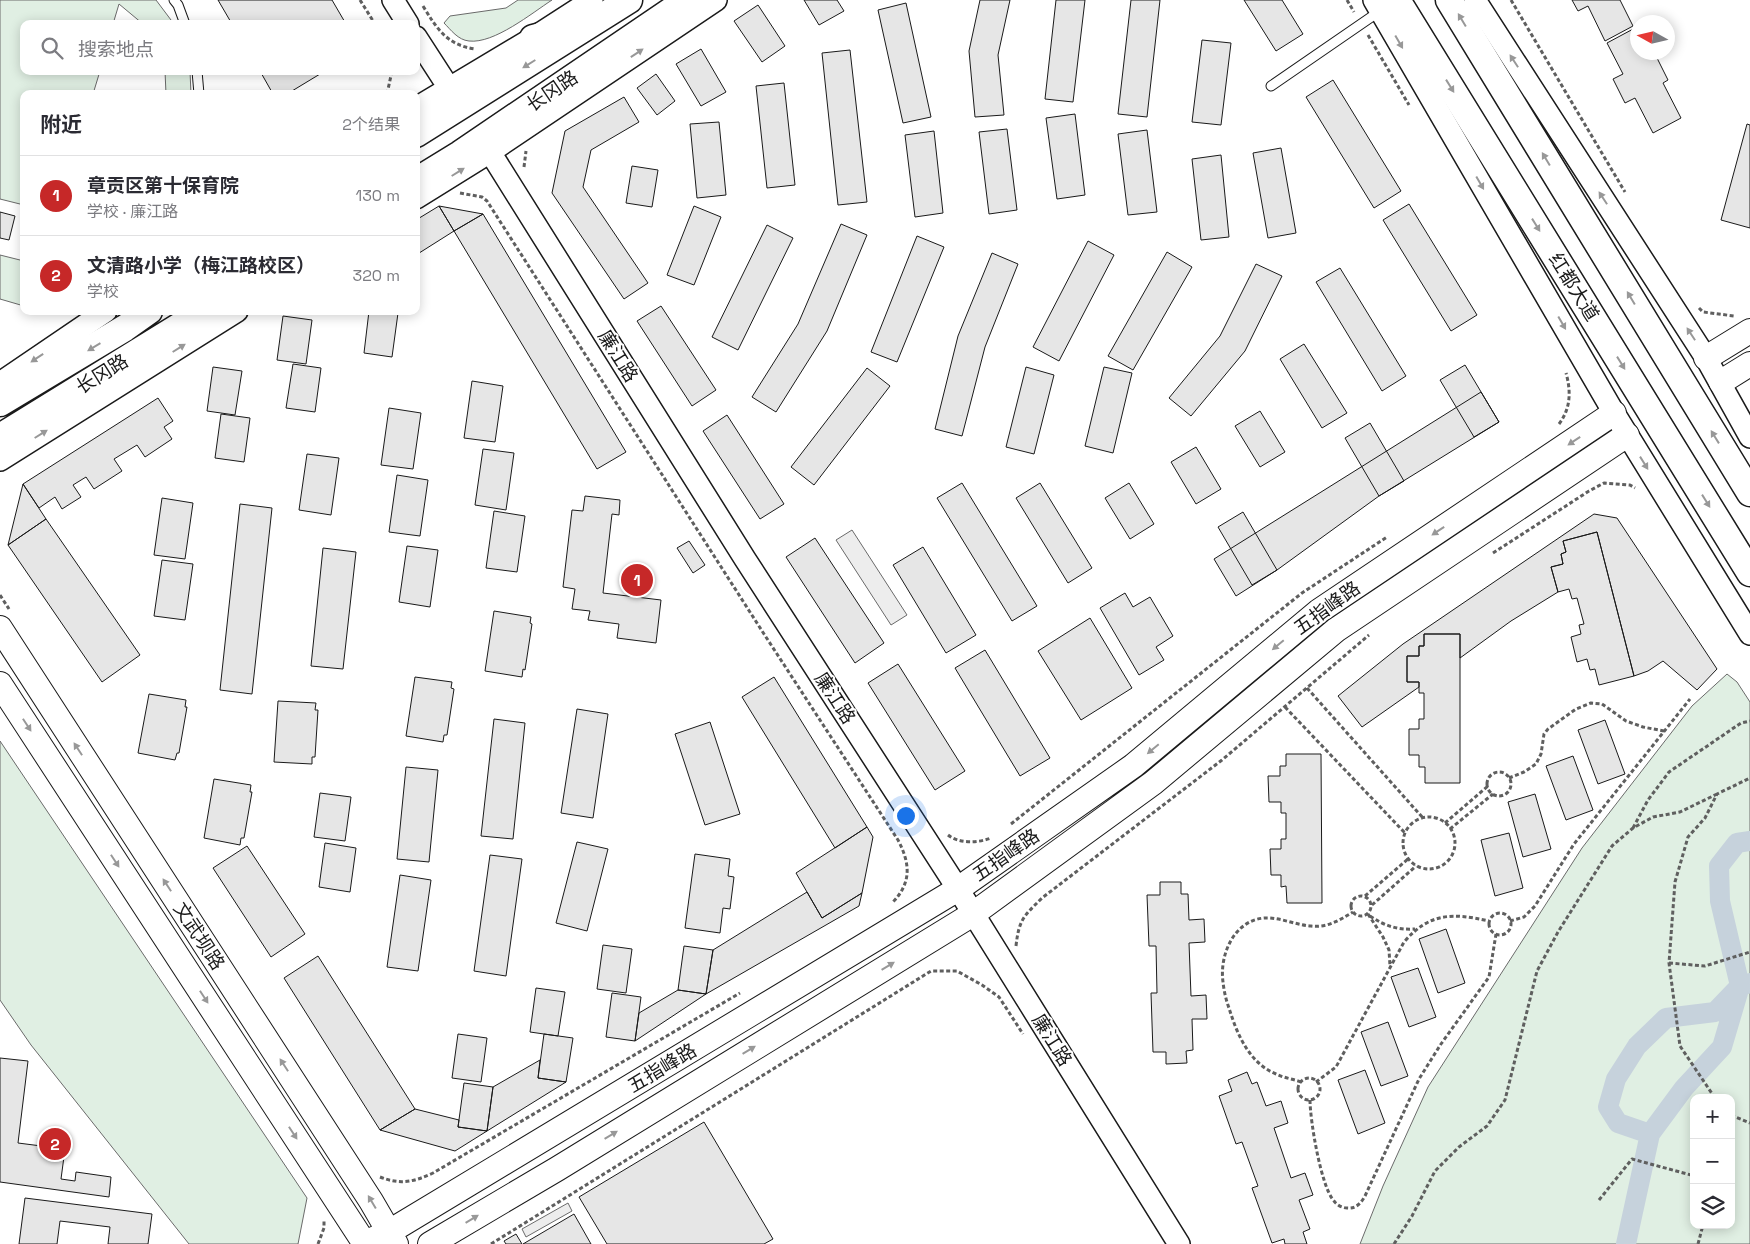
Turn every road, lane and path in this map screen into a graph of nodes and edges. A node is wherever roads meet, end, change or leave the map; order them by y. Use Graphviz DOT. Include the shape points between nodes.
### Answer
graph roads {
  1 [pos="174,0"];
  2 [pos="360,0"];
  3 [pos="393,0"];
  4 [pos="629,0"];
  5 [pos="687,0"];
  6 [pos="716,0"];
  7 [pos="1347,0"];
  8 [pos="1449,0"];
  9 [pos="1475,0"];
  10 [pos="1511,0"];
  11 [pos="1384,4"];
  12 [pos="422,6"];
  13 [pos="594,11"];
  14 [pos="184,20"];
  15 [pos="372,20"];
  16 [pos="406,20"];
  17 [pos="1362,25"];
  18 [pos="533,38"];
  19 [pos="420,43"];
  20 [pos="622,44"];
  21 [pos="483,48"];
  22 [pos="197,75"];
  23 [pos="391,75"];
  24 [pos="1271,86"];
  25 [pos="448,88"];
  26 [pos="199,90"];
  27 [pos="388,90"];
  28 [pos="571,97"];
  29 [pos="420,106"];
  30 [pos="1412,109"];
  31 [pos="420,131"];
  32 [pos="527,147"];
  33 [pos="490,152"];
  34 [pos="526,175"];
  35 [pos="420,179"];
  36 [pos="453,192"];
  37 [pos="1625,193"];
  38 [pos="420,196"];
  39 [pos="1696,306"];
  40 [pos="198,315"];
  41 [pos="230,315"];
  42 [pos="122,317"];
  43 [pos="1746,321"];
  44 [pos="1706,358"];
  45 [pos="1750,364"];
  46 [pos="1565,367"];
  47 [pos="1721,382"];
  48 [pos="0,383"];
  49 [pos="0,404"];
  50 [pos="1614,414"];
  51 [pos="1555,428"];
  52 [pos="1627,435"];
  53 [pos="0,437"];
  54 [pos="1750,437"];
  55 [pos="0,460"];
  56 [pos="1637,489"];
  57 [pos="1750,493"];
  58 [pos="1395,532"];
  59 [pos="1485,558"];
  60 [pos="1750,573"];
  61 [pos="0,628"];
  62 [pos="1372,632"];
  63 [pos="1750,634"];
  64 [pos="0,684"];
  65 [pos="1307,688"];
  66 [pos="1690,699"];
  67 [pos="1284,707"];
  68 [pos="1750,721"];
  69 [pos="1664,731"];
  70 [pos="1509,778"];
  71 [pos="1750,778"];
  72 [pos="1488,786"];
  73 [pos="1493,794"];
  74 [pos="1717,794"];
  75 [pos="1423,818"];
  76 [pos="1445,823"];
  77 [pos="1633,828"];
  78 [pos="1450,829"];
  79 [pos="1004,830"];
  80 [pos="944,832"];
  81 [pos="1405,833"];
  82 [pos="997,834"];
  83 [pos="1408,859"];
  84 [pos="1416,866"];
  85 [pos="958,889"];
  86 [pos="1365,896"];
  87 [pos="1372,905"];
  88 [pos="888,906"];
  89 [pos="1353,912"];
  90 [pos="973,914"];
  91 [pos="1368,914"];
  92 [pos="1489,921"];
  93 [pos="1510,921"];
  94 [pos="1415,929"];
  95 [pos="1496,934"];
  96 [pos="1016,948"];
  97 [pos="1750,952"];
  98 [pos="1669,963"];
  99 [pos="1390,967"];
  100 [pos="747,989"];
  101 [pos="1025,1038"];
  102 [pos="1301,1082"];
  103 [pos="1316,1082"];
  104 [pos="1712,1094"];
  105 [pos="1310,1100"];
  106 [pos="1735,1117"];
  107 [pos="1750,1123"];
  108 [pos="375,1173"];
  109 [pos="1690,1174"];
  110 [pos="1599,1200"];
  111 [pos="1702,1229"];
  112 [pos="393,1238"];
  113 [pos="364,1244"];
  114 [pos="430,1244"];
  115 [pos="491,1244"];
  116 [pos="1180,1244"];
  117 [pos="1394,1244"];
  118 [pos="1698,1244"];
  1 -- 14 [label="lane"];
  2 -- 15 [label="path"];
  3 -- 16 [label="street"];
  4 -- 13 [label="main road, 长冈路"];
  5 -- 20 [label="main road, 长冈路"];
  28 -- 6 [label="street, one-way"];
  7 -- 17 [label="path"];
  57 -- 8 [label="main road, one-way"];
  44 -- 9 [label="street, one-way"];
  10 -- 37 [label="path"];
  11 -- 17 [label="lane"];
  11 -- 50 [label="street, one-way"];
  11 -- 60 [label="main road, 红都大道, one-way"];
  12 -- 21 [label="path" via="445,37 463,48"];
  13 -- 18 [label="main road"];
  13 -- 31 [label="main road, 长冈路, one-way"];
  17 -- 24 [label="lane"];
  17 -- 30 [label="path"];
  18 -- 25 [label="street"];
  19 -- 25 [label="street"];
  20 -- 28 [label="main road"];
  20 -- 35 [label="main road, 长冈路"];
  22 -- 26 [label="lane"];
  23 -- 27 [label="path"];
  25 -- 29 [label="street"];
  28 -- 33 [label="street"];
  32 -- 34 [label="path"];
  38 -- 33 [label="street, one-way"];
  33 -- 85 [label="street, 廉江路"];
  36 -- 88 [label="path" via="487,201 898,840 906,858 907,874 901,894"];
  39 -- 43 [label="path" via="1703,312"];
  40 -- 53 [label="main road, 长冈路"];
  55 -- 41 [label="street, one-way"];
  42 -- 48 [label="street, one-way"];
  42 -- 49 [label="main road, 长冈路, one-way"];
  43 -- 44 [label="main road"];
  44 -- 47 [label="street"];
  45 -- 47 [label="main road"];
  46 -- 51 [label="path" via="1570,394 1564,417"];
  47 -- 54 [label="street"];
  50 -- 52 [label="street"];
  50 -- 85 [label="main road, 五指峰路, one-way" via="1319,611 1133,766"];
  52 -- 63 [label="street, one-way"];
  52 -- 90 [label="main road, 五指峰路" via="1336,630 1153,783"];
  56 -- 59 [label="path" via="1630,484 1604,484"];
  58 -- 79 [label="path" via="1302,593"];
  112 -- 61 [label="main road, 文武坝路, one-way"];
  62 -- 65 [label="path"];
  64 -- 113 [label="main road, 文武坝路, one-way"];
  65 -- 67 [label="path"];
  65 -- 75 [label="path"];
  66 -- 69 [label="path"];
  67 -- 81 [label="path"];
  67 -- 96 [label="path" via="1222,760 1042,898 1022,918"];
  68 -- 77 [label="path" via="1741,723 1669,772 1648,800"];
  69 -- 70 [label="path" via="1626,722 1602,704 1591,704 1576,709 1548,729 1536,764"];
  69 -- 93 [label="path" via="1574,844 1535,906 1524,917"];
  70 -- 72 [label="path" via="1496,773 1488,780"];
  70 -- 73 [label="path" via="1511,783 1507,793 1503,796"];
  71 -- 74 [label="path"];
  72 -- 73 [label="path"];
  72 -- 76 [label="path"];
  73 -- 78 [label="path"];
  74 -- 77 [label="path" via="1680,812 1653,817"];
  74 -- 98 [label="path" via="1705,818 1688,837 1675,882"];
  75 -- 76 [label="path"];
  75 -- 81 [label="path" via="1412,823"];
  76 -- 78 [label="path"];
  77 -- 117 [label="path" via="1612,846 1537,971 1505,1100 1487,1126 1435,1171"];
  78 -- 84 [label="path" via="1454,843 1450,858 1431,869"];
  80 -- 82 [label="path" via="964,842 990,839"];
  81 -- 83 [label="path" via="1403,846"];
  83 -- 84 [label="path"];
  83 -- 86 [label="path"];
  84 -- 87 [label="path"];
  85 -- 90 [label="street, 廉江路"];
  85 -- 112 [label="main road, 五指峰路"];
  86 -- 87 [label="path"];
  86 -- 89 [label="path" via="1355,898 1351,908"];
  87 -- 91 [label="path"];
  89 -- 91 [label="path" via="1363,917"];
  89 -- 102 [label="path" via="1325,926 1269,918 1253,920 1240,928 1230,941 1222,981 1234,1025 1244,1045 1259,1064"];
  114 -- 90 [label="main road, 五指峰路, one-way"];
  90 -- 116 [label="street, 廉江路"];
  91 -- 94 [label="path" via="1395,929"];
  91 -- 99 [label="path" via="1389,950"];
  92 -- 93 [label="path" via="1497,913 1503,913"];
  92 -- 94 [label="path" via="1451,916 1430,920"];
  92 -- 95 [label="path"];
  93 -- 95 [label="path" via="1507,932"];
  94 -- 99 [label="path"];
  95 -- 105 [label="path" via="1489,977 1419,1079 1365,1196 1351,1209 1333,1201 1327,1189 1313,1135"];
  97 -- 98 [label="path" via="1705,966"];
  98 -- 104 [label="path" via="1680,1046"];
  99 -- 103 [label="path" via="1336,1067"];
  100 -- 108 [label="path" via="433,1174 405,1182 389,1180"];
  101 -- 115 [label="path" via="999,997 982,984 957,971 931,971"];
  102 -- 103 [label="path" via="1312,1079"];
  102 -- 105 [label="path" via="1298,1092"];
  103 -- 105 [label="path" via="1320,1087 1319,1093"];
  106 -- 107 [label="path"];
  109 -- 110 [label="path" via="1632,1159"];
  111 -- 118 [label="path"];
  112 -- 113 [label="main road, 五指峰路"];
}
